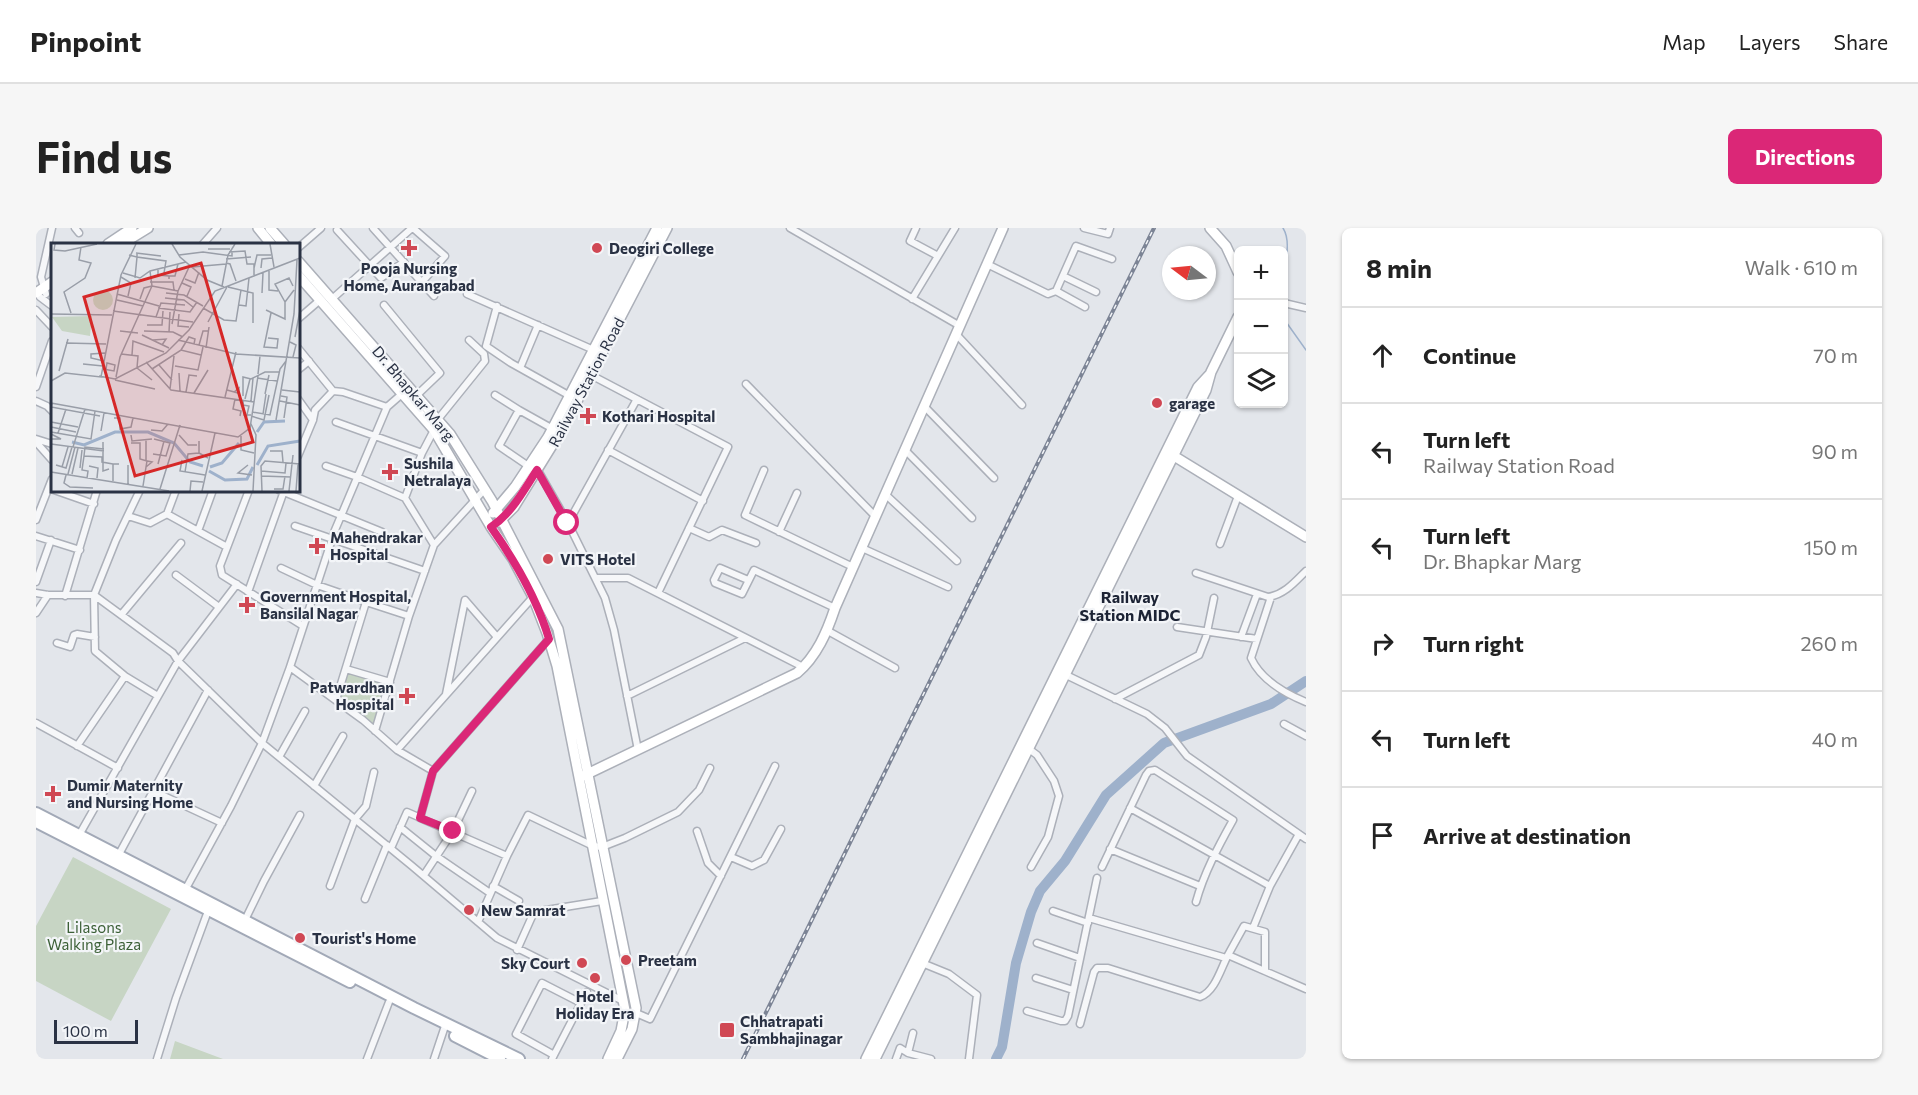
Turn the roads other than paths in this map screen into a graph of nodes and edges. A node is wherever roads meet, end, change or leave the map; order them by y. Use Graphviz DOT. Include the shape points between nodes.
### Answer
graph roads {
  1 [pos="52,228"];
  2 [pos="132,228"];
  3 [pos="148,228"];
  4 [pos="217,228"];
  5 [pos="258,228"];
  6 [pos="270,228"];
  7 [pos="321,228"];
  8 [pos="373,228"];
  9 [pos="413,228"];
  10 [pos="657,228"];
  11 [pos="667,228"];
  12 [pos="790,228"];
  13 [pos="916,228"];
  14 [pos="955,228"];
  15 [pos="1003,228"];
  16 [pos="1084,228"];
  17 [pos="1110,228"];
  18 [pos="1210,228"];
  19 [pos="337,230"];
  20 [pos="110,243"];
  21 [pos="124,243"];
  22 [pos="204,243"];
  23 [pos="270,243"];
  24 [pos="283,243"];
  25 [pos="300,246"];
  26 [pos="390,247"];
  27 [pos="938,256"];
  28 [pos="1112,259"];
  29 [pos="404,262"];
  30 [pos="1234,262"];
  31 [pos="987,264"];
  32 [pos="370,266"];
  33 [pos="302,275"];
  34 [pos="1063,276"];
  35 [pos="422,282"];
  36 [pos="1056,291"];
  37 [pos="1096,292"];
  38 [pos="42,294"];
  39 [pos="467,294"];
  40 [pos="434,296"];
  41 [pos="332,299"];
  42 [pos="912,299"];
  43 [pos="320,300"];
  44 [pos="384,304"];
  45 [pos="1288,304"];
  46 [pos="497,306"];
  47 [pos="1085,307"];
  48 [pos="1306,308"];
  49 [pos="36,310"];
  50 [pos="300,317"];
  51 [pos="538,325"];
  52 [pos="51,326"];
  53 [pos="1234,327"];
  54 [pos="958,330"];
  55 [pos="469,340"];
  56 [pos="51,344"];
  57 [pos="300,350"];
  58 [pos="598,352"];
  59 [pos="309,361"];
  60 [pos="45,363"];
  61 [pos="51,366"];
  62 [pos="300,368"];
  63 [pos="520,368"];
  64 [pos="587,373"];
  65 [pos="746,384"];
  66 [pos="36,387"];
  67 [pos="333,391"];
  68 [pos="403,393"];
  69 [pos="417,395"];
  70 [pos="495,395"];
  71 [pos="570,396"];
  72 [pos="637,399"];
  73 [pos="36,401"];
  74 [pos="300,402"];
  75 [pos="1022,405"];
  76 [pos="924,406"];
  77 [pos="387,407"];
  78 [pos="51,410"];
  79 [pos="519,410"];
  80 [pos="439,418"];
  81 [pos="313,420"];
  82 [pos="336,422"];
  83 [pos="553,429"];
  84 [pos="434,430"];
  85 [pos="375,436"];
  86 [pos="36,440"];
  87 [pos="51,444"];
  88 [pos="608,450"];
  89 [pos="905,450"];
  90 [pos="300,451"];
  91 [pos="422,453"];
  92 [pos="1170,454"];
  93 [pos="51,459"];
  94 [pos="326,466"];
  95 [pos="533,468"];
  96 [pos="764,470"];
  97 [pos="357,477"];
  98 [pos="994,478"];
  99 [pos="485,489"];
  100 [pos="51,492"];
  101 [pos="58,492"];
  102 [pos="97,492"];
  103 [pos="139,492"];
  104 [pos="175,492"];
  105 [pos="212,492"];
  106 [pos="248,492"];
  107 [pos="282,492"];
  108 [pos="284,492"];
  109 [pos="796,494"];
  110 [pos="885,494"];
  111 [pos="1238,495"];
  112 [pos="405,498"];
  113 [pos="475,498"];
  114 [pos="702,501"];
  115 [pos="94,504"];
  116 [pos="497,510"];
  117 [pos="167,514"];
  118 [pos="128,516"];
  119 [pos="341,516"];
  120 [pos="875,516"];
  121 [pos="486,518"];
  122 [pos="972,518"];
  123 [pos="36,520"];
  124 [pos="502,520"];
  125 [pos="567,523"];
  126 [pos="295,526"];
  127 [pos="491,527"];
  128 [pos="689,528"];
  129 [pos="198,531"];
  130 [pos="382,532"];
  131 [pos="779,532"];
  132 [pos="36,536"];
  133 [pos="1306,537"];
  134 [pos="51,540"];
  135 [pos="332,540"];
  136 [pos="181,543"];
  137 [pos="756,543"];
  138 [pos="1220,544"];
  139 [pos="434,545"];
  140 [pos="227,547"];
  141 [pos="862,548"];
  142 [pos="80,550"];
  143 [pos="957,561"];
  144 [pos="853,567"];
  145 [pos="281,568"];
  146 [pos="425,571"];
  147 [pos="1306,571"];
  148 [pos="1196,573"];
  149 [pos="176,575"];
  150 [pos="596,578"];
  151 [pos="748,580"];
  152 [pos="36,582"];
  153 [pos="237,584"];
  154 [pos="317,585"];
  155 [pos="948,587"];
  156 [pos="36,592"];
  157 [pos="248,592"];
  158 [pos="658,593"];
  159 [pos="1257,594"];
  160 [pos="48,595"];
  161 [pos="94,595"];
  162 [pos="65,596"];
  163 [pos="533,597"];
  164 [pos="1271,597"];
  165 [pos="1214,598"];
  166 [pos="360,600"];
  167 [pos="219,608"];
  168 [pos="835,608"];
  169 [pos="36,613"];
  170 [pos="121,615"];
  171 [pos="409,616"];
  172 [pos="303,626"];
  173 [pos="1177,627"];
  174 [pos="828,631"];
  175 [pos="1208,631"];
  176 [pos="95,637"];
  177 [pos="497,637"];
  178 [pos="1241,637"];
  179 [pos="746,638"];
  180 [pos="549,639"];
  181 [pos="1257,639"];
  182 [pos="57,643"];
  183 [pos="178,661"];
  184 [pos="290,667"];
  185 [pos="803,667"];
  186 [pos="895,668"];
  187 [pos="346,669"];
  188 [pos="1062,673"];
  189 [pos="125,676"];
  190 [pos="390,682"];
  191 [pos="208,690"];
  192 [pos="446,695"];
  193 [pos="158,696"];
  194 [pos="627,696"];
  195 [pos="1115,699"];
  196 [pos="336,700"];
  197 [pos="1306,702"];
  198 [pos="305,711"];
  199 [pos="36,723"];
  200 [pos="1284,724"];
  201 [pos="375,731"];
  202 [pos="343,736"];
  203 [pos="1306,736"];
  204 [pos="262,743"];
  205 [pos="77,746"];
  206 [pos="1029,748"];
  207 [pos="397,750"];
  208 [pos="638,750"];
  209 [pos="279,758"];
  210 [pos="776,765"];
  211 [pos="118,768"];
  212 [pos="710,768"];
  213 [pos="433,771"];
  214 [pos="374,772"];
  215 [pos="588,774"];
  216 [pos="578,778"];
  217 [pos="314,786"];
  218 [pos="153,791"];
  219 [pos="472,791"];
  220 [pos="1130,808"];
  221 [pos="36,813"];
  222 [pos="300,815"];
  223 [pos="356,819"];
  224 [pos="424,819"];
  225 [pos="36,822"];
  226 [pos="222,823"];
  227 [pos="400,827"];
  228 [pos="781,829"];
  229 [pos="453,831"];
  230 [pos="697,831"];
  231 [pos="1299,834"];
  232 [pos="77,839"];
  233 [pos="1306,839"];
  234 [pos="598,846"];
  235 [pos="389,847"];
  236 [pos="1110,849"];
  237 [pos="1214,855"];
  238 [pos="118,856"];
  239 [pos="436,856"];
  240 [pos="507,856"];
  241 [pos="731,857"];
  242 [pos="1031,867"];
  243 [pos="1102,867"];
  244 [pos="424,875"];
  245 [pos="721,876"];
  246 [pos="1097,878"];
  247 [pos="330,886"];
  248 [pos="1200,886"];
  249 [pos="1270,886"];
  250 [pos="492,890"];
  251 [pos="183,894"];
  252 [pos="365,899"];
  253 [pos="519,901"];
  254 [pos="602,901"];
  255 [pos="1196,902"];
  256 [pos="208,910"];
  257 [pos="1053,911"];
  258 [pos="245,920"];
  259 [pos="1088,921"];
  260 [pos="478,922"];
  261 [pos="1253,928"];
  262 [pos="257,931"];
  263 [pos="1037,943"];
  264 [pos="517,950"];
  265 [pos="1227,956"];
  266 [pos="1080,958"];
  267 [pos="922,963"];
  268 [pos="335,970"];
  269 [pos="1265,970"];
  270 [pos="1036,978"];
  271 [pos="1306,989"];
  272 [pos="1073,990"];
  273 [pos="587,992"];
  274 [pos="623,1001"];
  275 [pos="389,1002"];
  276 [pos="581,1003"];
  277 [pos="1027,1011"];
  278 [pos="636,1013"];
  279 [pos="1080,1024"];
  280 [pos="445,1026"];
  281 [pos="913,1033"];
  282 [pos="485,1052"];
  283 [pos="908,1053"];
  284 [pos="553,1057"];
  285 [pos="157,1059"];
  286 [pos="367,1059"];
  287 [pos="434,1059"];
  288 [pos="500,1059"];
  289 [pos="519,1059"];
  290 [pos="608,1059"];
  291 [pos="617,1059"];
  292 [pos="866,1059"];
  293 [pos="874,1059"];
  294 [pos="896,1059"];
  295 [pos="931,1059"];
  296 [pos="969,1059"];
  1 -- 38 [label="street" via="41,277"];
  2 -- 20 [label="street"];
  3 -- 21 [label="street"];
  4 -- 22 [label="street"];
  5 -- 23 [label="street"];
  6 -- 24 [label="street"];
  7 -- 25 [label="street"];
  8 -- 26 [label="street"];
  9 -- 26 [label="street"];
  9 -- 35 [label="street" via="446,256"];
  10 -- 58 [label="street, Railway Station Road"];
  11 -- 58 [label="street, Railway Station Road"];
  12 -- 42 [label="street"];
  13 -- 27 [label="street" via="910,241"];
  14 -- 27 [label="street"];
  15 -- 31 [label="street"];
  16 -- 17 [label="street" via="1108,234"];
  18 -- 30 [label="street"];
  19 -- 32 [label="street"];
  26 -- 29 [label="street"];
  26 -- 32 [label="street"];
  27 -- 42 [label="street"];
  28 -- 34 [label="street" via="1076,246"];
  29 -- 32 [label="street" via="381,278"];
  29 -- 35 [label="street"];
  31 -- 36 [label="street" via="1048,294"];
  31 -- 54 [label="street"];
  32 -- 41 [label="street"];
  33 -- 41 [label="street, Dr. Bhapkar Marg"];
  33 -- 43 [label="street, Dr. Bhapkar Marg"];
  34 -- 36 [label="street"];
  34 -- 37 [label="street"];
  35 -- 40 [label="street"];
  36 -- 47 [label="street"];
  39 -- 46 [label="street"];
  41 -- 69 [label="street, Dr. Bhapkar Marg"];
  42 -- 54 [label="street"];
  43 -- 50 [label="street"];
  43 -- 68 [label="street, Dr. Bhapkar Marg"];
  44 -- 69 [label="street" via="440,373"];
  45 -- 48 [label="street"];
  46 -- 51 [label="street"];
  46 -- 63 [label="street" via="486,346"];
  49 -- 52 [label="street"];
  51 -- 58 [label="street"];
  51 -- 63 [label="street"];
  53 -- 92 [label="street" via="1206,390"];
  54 -- 75 [label="street"];
  54 -- 76 [label="street"];
  55 -- 80 [label="street" via="484,354 485,362"];
  56 -- 60 [label="street"];
  57 -- 59 [label="street"];
  58 -- 64 [label="street, Railway Station Road"];
  59 -- 62 [label="street"];
  59 -- 67 [label="street"];
  60 -- 61 [label="street"];
  60 -- 66 [label="street"];
  63 -- 71 [label="street"];
  64 -- 71 [label="street, Railway Station Road"];
  64 -- 72 [label="street"];
  64 -- 95 [label="street, Railway Station Road" via="564,426"];
  65 -- 120 [label="street"];
  67 -- 77 [label="street"];
  67 -- 81 [label="street" via="315,410"];
  68 -- 77 [label="street"];
  68 -- 84 [label="street, Dr. Bhapkar Marg"];
  69 -- 80 [label="street, Dr. Bhapkar Marg"];
  70 -- 79 [label="street"];
  71 -- 83 [label="street, Railway Station Road"];
  72 -- 88 [label="street"];
  72 -- 114 [label="street" via="728,447"];
  73 -- 78 [label="street"];
  74 -- 81 [label="street"];
  76 -- 89 [label="street"];
  76 -- 98 [label="street"];
  77 -- 85 [label="street"];
  79 -- 83 [label="street"];
  79 -- 95 [label="street" via="499,446"];
  80 -- 99 [label="street, Dr. Bhapkar Marg"];
  81 -- 90 [label="street"];
  82 -- 85 [label="street"];
  83 -- 95 [label="street, Railway Station Road"];
  84 -- 91 [label="street"];
  84 -- 113 [label="street, Dr. Bhapkar Marg"];
  85 -- 91 [label="street"];
  85 -- 97 [label="street"];
  86 -- 87 [label="street"];
  86 -- 93 [label="street"];
  88 -- 114 [label="street"];
  88 -- 125 [label="street"];
  89 -- 110 [label="street"];
  89 -- 122 [label="street"];
  91 -- 112 [label="street"];
  92 -- 111 [label="street"];
  92 -- 188 [label="street"];
  94 -- 97 [label="street"];
  95 -- 116 [label="street, Railway Station Road"];
  95 -- 124 [label="street, Railway Station Road"];
  95 -- 125 [label="street"];
  96 -- 131 [label="street" via="745,514"];
  97 -- 112 [label="street"];
  97 -- 119 [label="street"];
  99 -- 113 [label="street"];
  99 -- 116 [label="street, Dr. Bhapkar Marg"];
  100 -- 123 [label="street"];
  101 -- 115 [label="street"];
  102 -- 115 [label="street"];
  103 -- 118 [label="street"];
  104 -- 117 [label="street"];
  105 -- 129 [label="street"];
  106 -- 140 [label="street"];
  107 -- 157 [label="street"];
  108 -- 119 [label="street"];
  109 -- 131 [label="street"];
  110 -- 120 [label="street"];
  110 -- 143 [label="street"];
  111 -- 133 [label="street"];
  111 -- 138 [label="street"];
  112 -- 139 [label="street"];
  113 -- 121 [label="street, Dr. Bhapkar Marg"];
  113 -- 139 [label="street"];
  114 -- 128 [label="street"];
  115 -- 142 [label="street"];
  116 -- 121 [label="street, Railway Station Road"];
  116 -- 124 [label="street, Dr. Bhapkar Marg"];
  117 -- 118 [label="street" via="150,523"];
  117 -- 129 [label="street"];
  118 -- 161 [label="street"];
  119 -- 130 [label="street"];
  119 -- 135 [label="street"];
  120 -- 141 [label="street"];
  121 -- 127 [label="street, Dr. Bhapkar Marg"];
  124 -- 127 [label="street, Railway Station Road"];
  124 -- 215 [label="street, Dr. Bhapkar Marg" via="558,629"];
  125 -- 150 [label="street"];
  126 -- 135 [label="street"];
  127 -- 163 [label="street, Dr. Bhapkar Marg"];
  128 -- 137 [label="street" via="708,537 722,530"];
  128 -- 158 [label="street"];
  129 -- 140 [label="street"];
  131 -- 144 [label="street"];
  132 -- 134 [label="street"];
  134 -- 142 [label="street"];
  134 -- 152 [label="street"];
  135 -- 146 [label="street"];
  135 -- 154 [label="street"];
  136 -- 170 [label="street"];
  139 -- 146 [label="street"];
  140 -- 153 [label="street" via="220,566 222,575"];
  141 -- 144 [label="street"];
  141 -- 155 [label="street"];
  142 -- 162 [label="street"];
  144 -- 168 [label="street"];
  145 -- 154 [label="street"];
  146 -- 171 [label="street"];
  147 -- 164 [label="street"];
  148 -- 159 [label="street"];
  149 -- 167 [label="street"];
  150 -- 158 [label="street" via="628,578"];
  150 -- 194 [label="street" via="614,630"];
  151 -- 151 [label="street" via="741,594 714,580 720,568"];
  151 -- 168 [label="street" via="754,570"];
  153 -- 157 [label="street"];
  153 -- 167 [label="street"];
  154 -- 166 [label="street"];
  154 -- 172 [label="street"];
  156 -- 160 [label="street"];
  157 -- 172 [label="street"];
  158 -- 179 [label="street"];
  159 -- 164 [label="street"];
  159 -- 178 [label="street"];
  160 -- 162 [label="street"];
  160 -- 169 [label="street"];
  161 -- 162 [label="street"];
  161 -- 170 [label="street"];
  161 -- 176 [label="street"];
  163 -- 177 [label="street"];
  163 -- 180 [label="street, Dr. Bhapkar Marg"];
  164 -- 181 [label="street"];
  165 -- 175 [label="street"];
  166 -- 171 [label="street"];
  166 -- 187 [label="street" via="366,602"];
  167 -- 183 [label="street"];
  168 -- 174 [label="street"];
  170 -- 183 [label="street" via="173,653"];
  171 -- 190 [label="street"];
  172 -- 184 [label="street"];
  173 -- 175 [label="street"];
  174 -- 185 [label="street"];
  174 -- 186 [label="street"];
  175 -- 178 [label="street"];
  175 -- 195 [label="street" via="1199,655"];
  176 -- 182 [label="street" via="74,635 70,647"];
  176 -- 189 [label="street" via="95,651"];
  177 -- 192 [label="street"];
  177 -- 192 [label="street" via="465,600"];
  178 -- 181 [label="street"];
  179 -- 185 [label="street"];
  179 -- 194 [label="street"];
  180 -- 213 [label="street"];
  180 -- 216 [label="street, Dr. Bhapkar Marg"];
  181 -- 197 [label="street" via="1251,658 1258,672"];
  183 -- 191 [label="street"];
  183 -- 193 [label="street"];
  184 -- 196 [label="street"];
  184 -- 204 [label="street"];
  185 -- 208 [label="street"];
  187 -- 190 [label="street"];
  187 -- 196 [label="street"];
  188 -- 195 [label="street"];
  188 -- 206 [label="street"];
  188 -- 292 [label="street"];
  189 -- 193 [label="street"];
  189 -- 205 [label="street"];
  190 -- 201 [label="street"];
  191 -- 204 [label="street"];
  191 -- 218 [label="street"];
  192 -- 207 [label="street"];
  193 -- 211 [label="street"];
  194 -- 208 [label="street"];
  195 -- 231 [label="street" via="1147,714 1165,728 1187,756"];
  196 -- 201 [label="street"];
  198 -- 209 [label="street"];
  199 -- 205 [label="street"];
  200 -- 203 [label="street"];
  201 -- 207 [label="street"];
  202 -- 217 [label="street"];
  204 -- 209 [label="street"];
  204 -- 226 [label="street"];
  205 -- 211 [label="street"];
  206 -- 242 [label="street" via="1054,781 1059,796 1048,837"];
  206 -- 267 [label="street"];
  207 -- 213 [label="street"];
  208 -- 215 [label="street"];
  209 -- 217 [label="street"];
  210 -- 241 [label="street"];
  211 -- 232 [label="street"];
  212 -- 234 [label="street" via="699,790 678,812"];
  213 -- 224 [label="street" via="420,818"];
  214 -- 223 [label="street" via="366,806"];
  215 -- 216 [label="street"];
  215 -- 234 [label="street, Dr. Bhapkar Marg"];
  216 -- 234 [label="street, Dr. Bhapkar Marg"];
  217 -- 223 [label="street"];
  218 -- 226 [label="street"];
  218 -- 238 [label="street"];
  219 -- 229 [label="street"];
  220 -- 236 [label="street"];
  220 -- 237 [label="street"];
  220 -- 237 [label="street" via="1146,775 1155,770 1233,820"];
  221 -- 232 [label="main road"];
  222 -- 258 [label="street"];
  223 -- 235 [label="street"];
  223 -- 247 [label="street"];
  224 -- 227 [label="street" via="407,812"];
  224 -- 229 [label="street"];
  225 -- 232 [label="main road"];
  226 -- 251 [label="street"];
  227 -- 235 [label="street"];
  227 -- 239 [label="street"];
  228 -- 241 [label="street" via="764,860 752,866"];
  229 -- 239 [label="street"];
  229 -- 240 [label="street"];
  230 -- 245 [label="street" via="708,864"];
  231 -- 233 [label="street"];
  231 -- 249 [label="street"];
  232 -- 238 [label="main road"];
  232 -- 251 [label="main road"];
  234 -- 240 [label="street" via="528,815"];
  234 -- 254 [label="street"];
  234 -- 278 [label="street"];
  235 -- 244 [label="street"];
  235 -- 252 [label="street"];
  236 -- 243 [label="street"];
  236 -- 248 [label="street"];
  237 -- 248 [label="street"];
  237 -- 249 [label="street"];
  238 -- 251 [label="main road"];
  239 -- 244 [label="street"];
  239 -- 250 [label="street"];
  240 -- 250 [label="street"];
  241 -- 245 [label="street"];
  244 -- 260 [label="street"];
  245 -- 278 [label="street" via="650,1019"];
  246 -- 259 [label="street"];
  248 -- 255 [label="street"];
  249 -- 261 [label="street"];
  250 -- 253 [label="street"];
  250 -- 260 [label="street"];
  251 -- 256 [label="main road"];
  251 -- 258 [label="main road"];
  254 -- 264 [label="street" via="534,912"];
  254 -- 274 [label="street"];
  256 -- 262 [label="main road"];
  256 -- 285 [label="street"];
  257 -- 259 [label="street"];
  258 -- 262 [label="main road"];
  259 -- 265 [label="street"];
  259 -- 266 [label="street"];
  260 -- 264 [label="street"];
  261 -- 265 [label="street" via="1244,926"];
  261 -- 269 [label="street" via="1265,932"];
  262 -- 268 [label="main road"];
  263 -- 266 [label="street"];
  264 -- 274 [label="street"];
  265 -- 269 [label="street"];
  265 -- 279 [label="street" via="1207,994 1200,997 1097,968"];
  266 -- 272 [label="street"];
  267 -- 293 [label="street"];
  267 -- 296 [label="street" via="949,974 977,995"];
  268 -- 275 [label="main road"];
  268 -- 280 [label="main road"];
  269 -- 271 [label="street"];
  270 -- 272 [label="street"];
  272 -- 277 [label="street" via="1065,1021"];
  273 -- 276 [label="street"];
  274 -- 290 [label="street" via="624,1021"];
  275 -- 280 [label="main road"];
  275 -- 286 [label="street"];
  276 -- 284 [label="street"];
  276 -- 284 [label="street" via="542,983 516,1034"];
  278 -- 291 [label="street"];
  280 -- 282 [label="main road"];
  280 -- 287 [label="street"];
  281 -- 283 [label="street"];
  282 -- 288 [label="main road"];
  282 -- 289 [label="main road"];
  283 -- 294 [label="street" via="900,1048"];
  283 -- 295 [label="street"];
}
